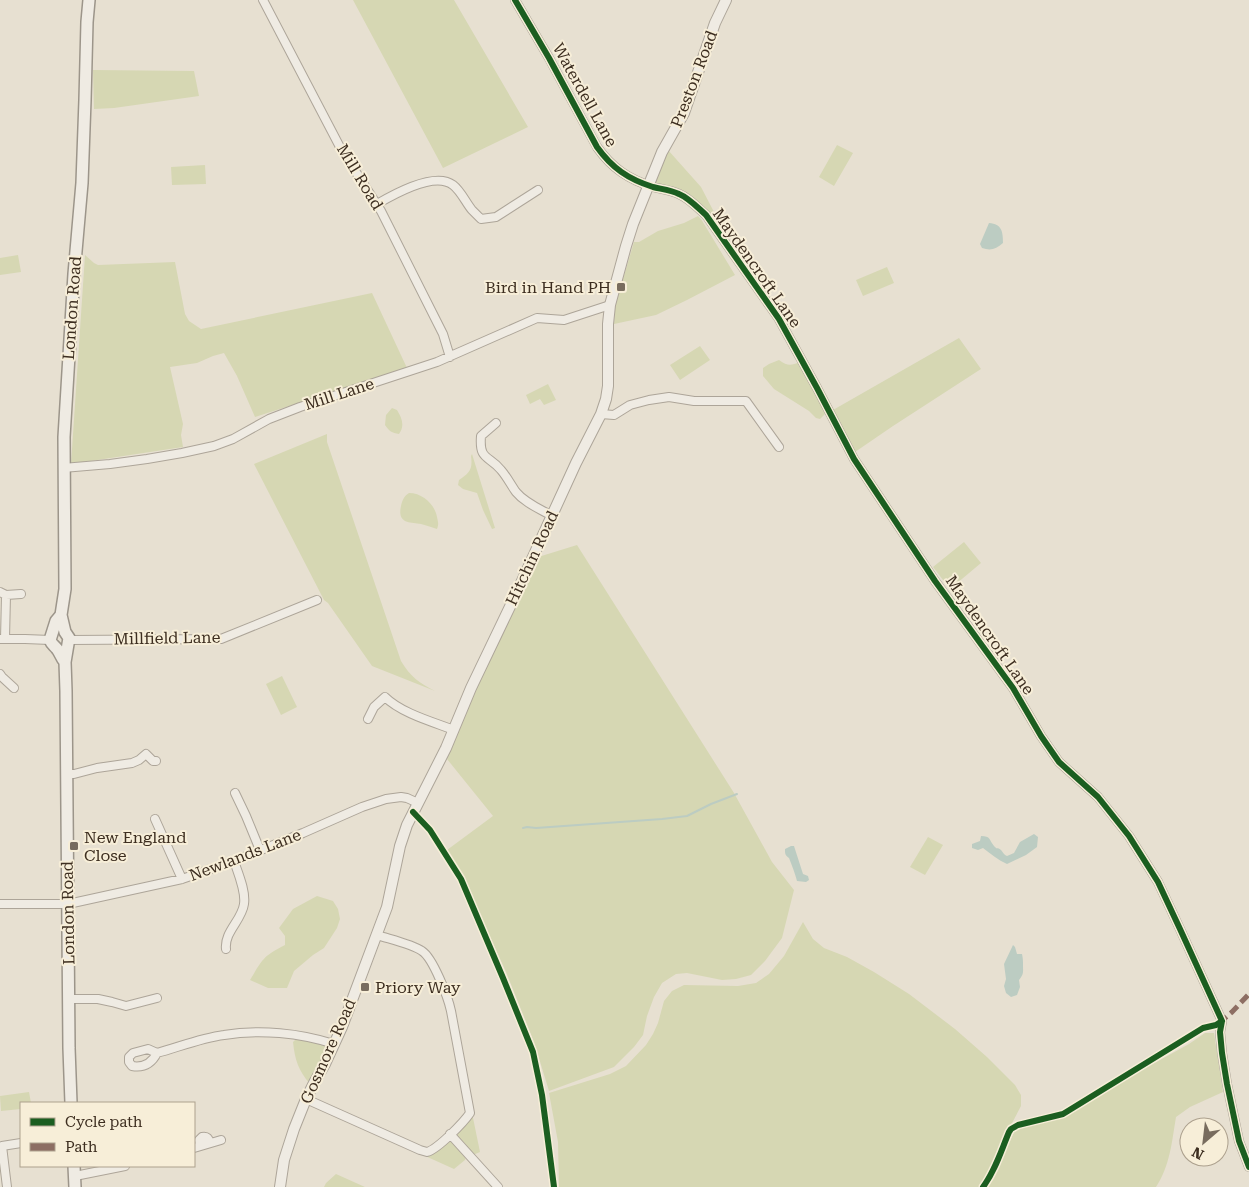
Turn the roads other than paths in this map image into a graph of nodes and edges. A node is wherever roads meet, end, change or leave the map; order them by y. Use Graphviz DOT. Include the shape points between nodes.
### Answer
graph roads {
  1 [pos="89,0"];
  2 [pos="262,0"];
  3 [pos="515,0"];
  4 [pos="726,0"];
  5 [pos="649,185"];
  6 [pos="538,190"];
  7 [pos="376,204"];
  8 [pos="610,305"];
  9 [pos="450,357"];
  10 [pos="601,414"];
  11 [pos="496,423"];
  12 [pos="780,447"];
  13 [pos="64,468"];
  14 [pos="552,516"];
  15 [pos="3,593"];
  16 [pos="21,594"];
  17 [pos="317,600"];
  18 [pos="2,639"];
  19 [pos="60,640"];
  20 [pos="0,674"];
  21 [pos="14,688"];
  22 [pos="368,719"];
  23 [pos="454,730"];
  24 [pos="156,761"];
  25 [pos="66,774"];
  26 [pos="235,793"];
  27 [pos="418,803"];
  28 [pos="155,819"];
  29 [pos="260,850"];
  30 [pos="234,861"];
  31 [pos="182,879"];
  32 [pos="0,904"];
  33 [pos="68,904"];
  34 [pos="377,935"];
  35 [pos="226,948"];
  36 [pos="68,998"];
  37 [pos="156,998"];
  38 [pos="334,1044"];
  39 [pos="157,1053"];
  40 [pos="306,1099"];
  41 [pos="71,1102"];
  42 [pos="450,1134"];
  43 [pos="221,1140"];
  44 [pos="20,1143"];
  45 [pos="197,1147"];
  46 [pos="120,1167"];
  47 [pos="1249,1167"];
  48 [pos="75,1176"];
  49 [pos="8,1187"];
  50 [pos="280,1187"];
  51 [pos="498,1187"];
  1 -- 13 [label="main road, London Road" via="82,182"];
  2 -- 7 [label="street, Mill Road"];
  3 -- 5 [label="street, Waterdell Lane" via="605,159 621,172"];
  4 -- 5 [label="street, Preston Road" via="684,113 662,152"];
  5 -- 8 [label="street, Preston Road" via="633,224"];
  5 -- 47 [label="street, Maydencroft Lane" via="680,194 706,215 779,319 854,459 1012,688 1041,736 1059,762 1098,797 1130,836 1158,882 1222,1021 1220,1032 1227,1084 1239,1141"];
  6 -- 7 [label="street" via="496,217 486,219 481,219 453,185 443,180 426,182"];
  7 -- 9 [label="street, Mill Road" via="443,334"];
  8 -- 9 [label="street, Mill Lane" via="564,320 537,318"];
  8 -- 10 [label="street, Hitchin Road" via="608,386"];
  9 -- 13 [label="street, Mill Lane" via="269,418 214,446 182,454"];
  10 -- 12 [label="street" via="614,414 630,405 669,397 694,401 746,401"];
  10 -- 14 [label="street, Hitchin Road"];
  11 -- 14 [label="street" via="481,436 480,446 484,454 530,504"];
  13 -- 19 [label="main road, London Road" via="65,589"];
  14 -- 23 [label="street, Hitchin Road"];
  15 -- 16 [label="street"];
  15 -- 18 [label="street"];
  17 -- 19 [label="street, Millfield Lane" via="221,639"];
  18 -- 19 [label="street, Millfield Lane"];
  19 -- 25 [label="main road, London Road" via="61,658 65,662"];
  20 -- 21 [label="street"];
  22 -- 23 [label="street" via="374,707 385,697 396,706"];
  23 -- 27 [label="street, Hitchin Road"];
  24 -- 25 [label="street" via="146,754 132,763"];
  25 -- 33 [label="main road, London Road"];
  26 -- 29 [label="street"];
  27 -- 29 [label="street, Newlands Lane" via="401,797 386,799"];
  27 -- 34 [label="street, Gosmore Road" via="403,835 389,899"];
  28 -- 31 [label="street"];
  29 -- 30 [label="street, Newlands Lane"];
  30 -- 31 [label="street, Newlands Lane"];
  30 -- 35 [label="street" via="242,884 244,904 226,940"];
  31 -- 33 [label="street, Newlands Lane"];
  32 -- 33 [label="street, Newlands Lane"];
  33 -- 36 [label="main road, London Road"];
  34 -- 38 [label="street, Gosmore Road"];
  34 -- 42 [label="street" via="424,953 448,998 470,1110 467,1118"];
  36 -- 37 [label="street" via="106,1000 126,1006"];
  36 -- 41 [label="main road, London Road"];
  38 -- 39 [label="street" via="260,1032 208,1038"];
  38 -- 40 [label="street, Gosmore Road"];
  40 -- 42 [label="street" via="428,1152"];
  40 -- 50 [label="street, Gosmore Road" via="288,1146"];
  42 -- 51 [label="street"];
  43 -- 45 [label="street"];
  44 -- 49 [label="street" via="2,1146"];
  46 -- 48 [label="street"];
}
